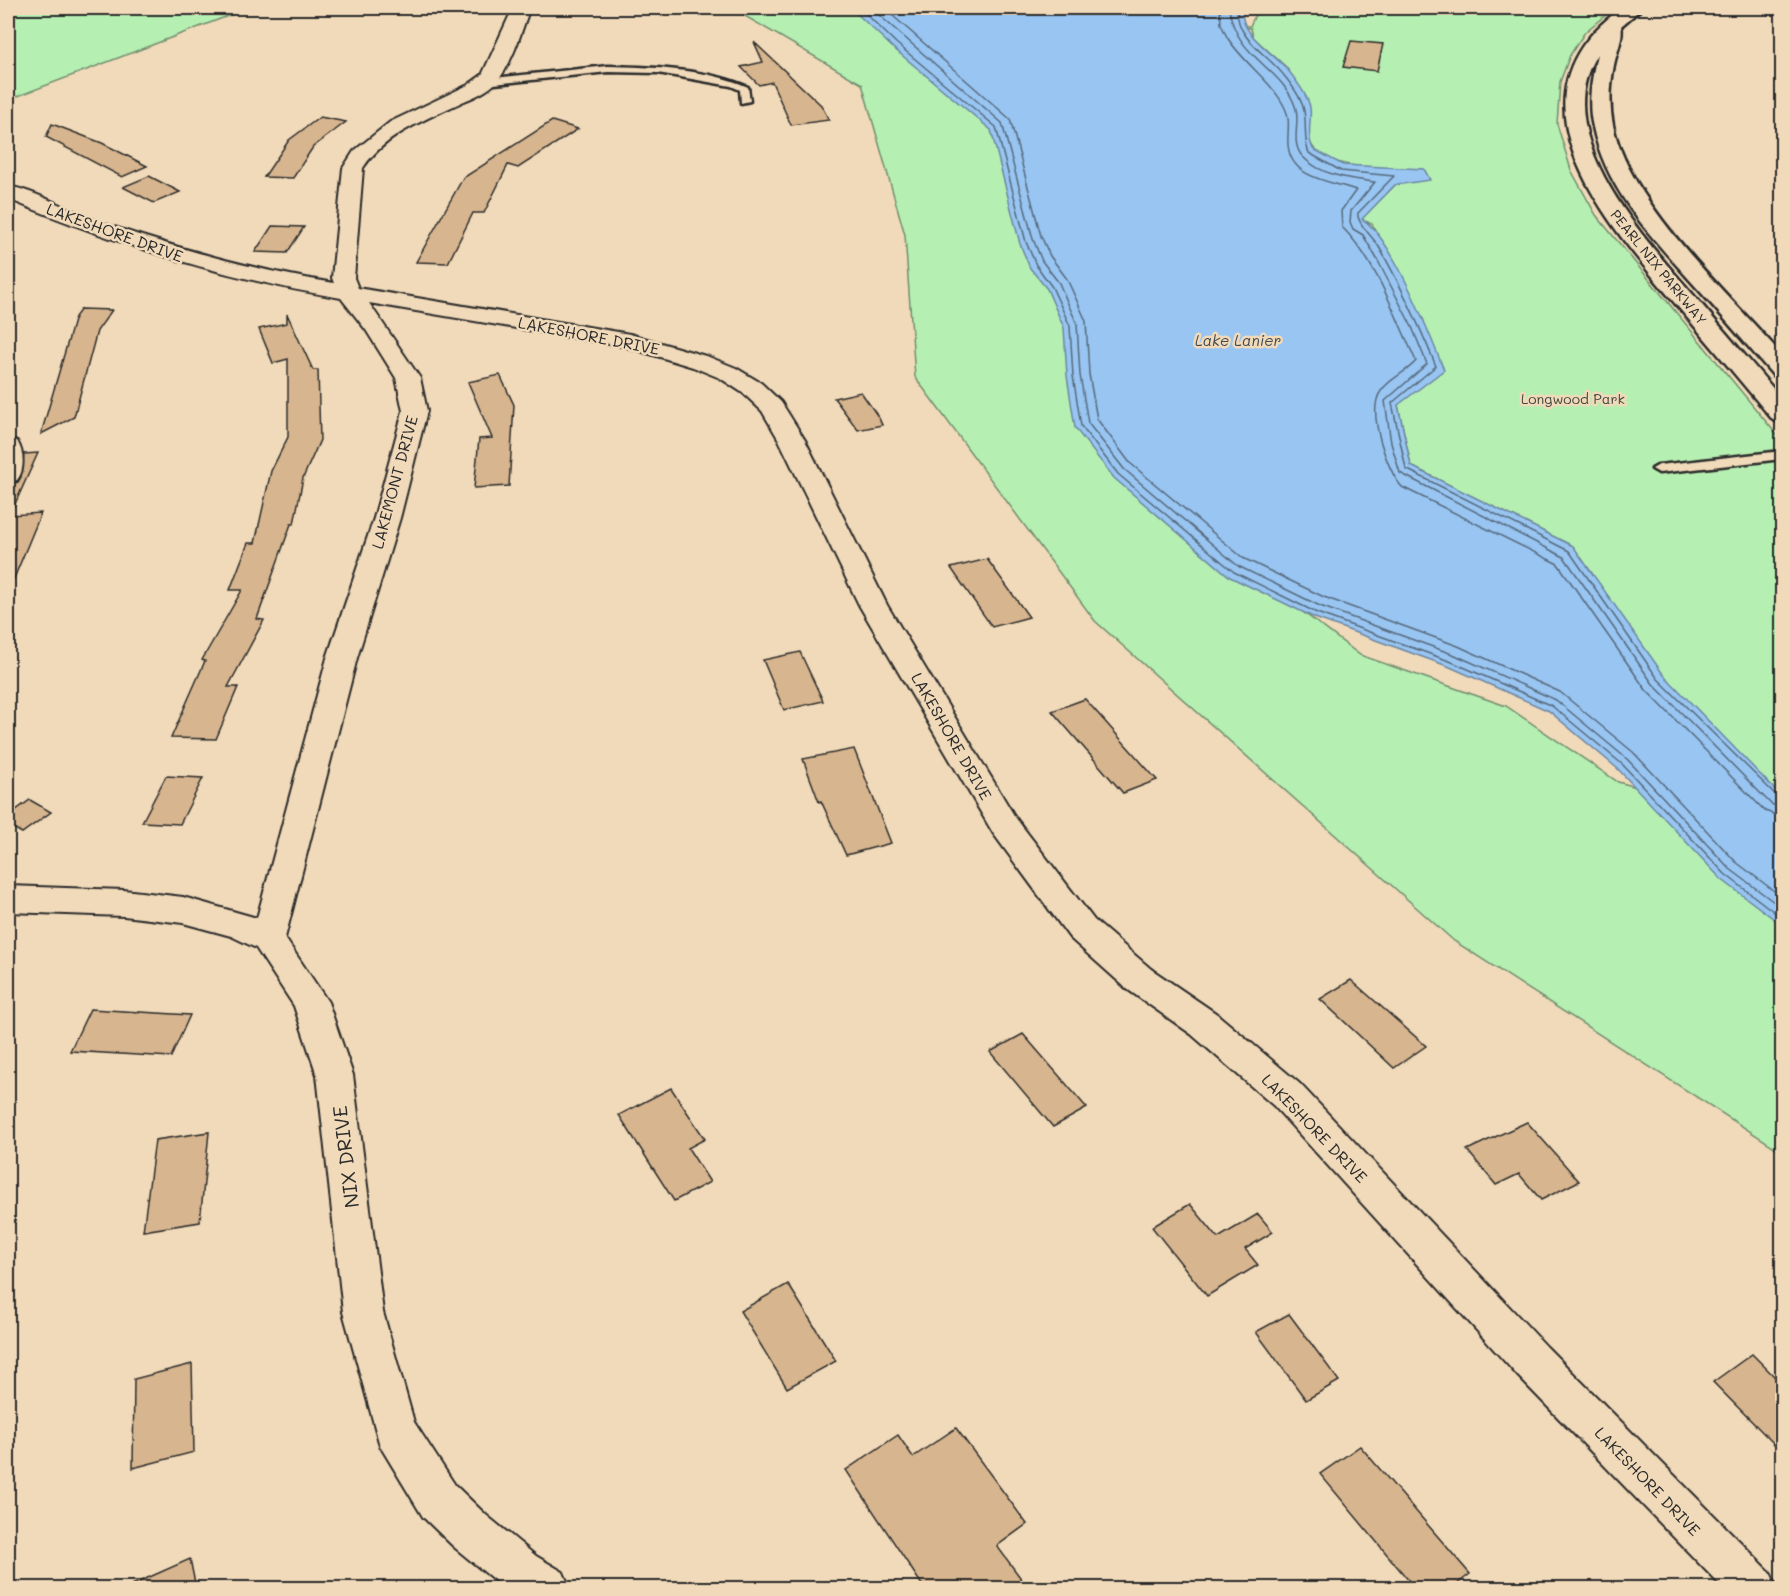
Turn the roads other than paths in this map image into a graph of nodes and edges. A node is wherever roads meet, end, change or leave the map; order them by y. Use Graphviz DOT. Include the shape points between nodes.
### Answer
graph roads {
  1 [pos="521,8"];
  2 [pos="1633,8"];
  3 [pos="1615,21"];
  4 [pos="485,82"];
  5 [pos="745,101"];
  6 [pos="8,192"];
  7 [pos="349,293"];
  8 [pos="1782,370"];
  9 [pos="1782,415"];
  10 [pos="8,446"];
  11 [pos="1782,455"];
  12 [pos="1659,469"];
  13 [pos="8,474"];
  14 [pos="8,899"];
  15 [pos="268,939"];
  16 [pos="547,1588"];
  17 [pos="1754,1588"];
  1 -- 4 [label="street" via="502,56"];
  2 -- 3 [label="street"];
  3 -- 8 [label="street, PEARL NIX PARKWAY" via="1602,88 1602,126 1619,170 1633,196 1673,246"];
  3 -- 9 [label="street, PEARL NIX PARKWAY" via="1590,50 1576,85 1577,131 1590,172 1620,223"];
  4 -- 5 [label="lane" via="608,69 658,70 734,84 745,89"];
  4 -- 7 [label="street, LAKEMONT DRIVE" via="397,126 364,151 353,168 343,278"];
  6 -- 7 [label="street, LAKESHORE DRIVE" via="91,226 187,258"];
  7 -- 15 [label="street, LAKEMONT DRIVE" via="408,378 415,411 387,518 342,658"];
  7 -- 17 [label="street, LAKESHORE DRIVE" via="630,341 701,362 752,388 772,408 792,440 873,605 1004,825 1082,929 1287,1095 1532,1361"];
  10 -- 13 [label="street"];
  11 -- 12 [label="lane"];
  14 -- 15 [label="street, NIX DRIVE" via="124,903 183,910 240,925"];
  15 -- 16 [label="street, NIX DRIVE" via="310,1002 335,1075 363,1312 395,1431 439,1501 520,1572"];
}
